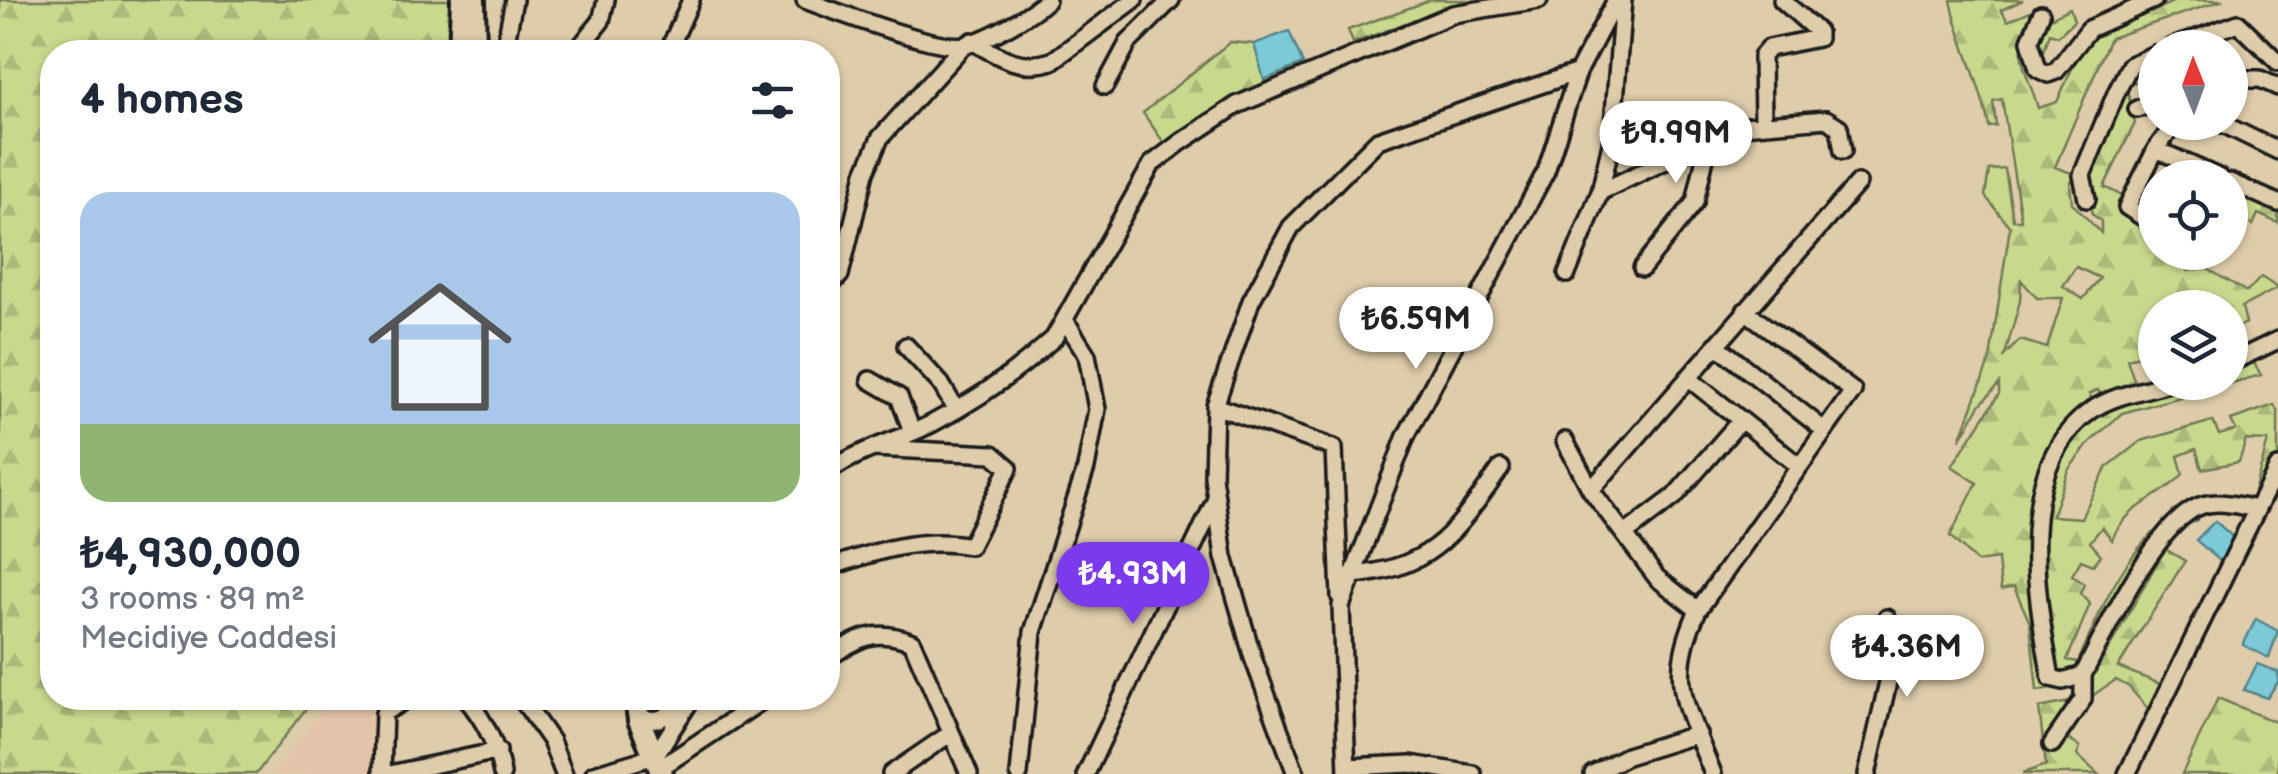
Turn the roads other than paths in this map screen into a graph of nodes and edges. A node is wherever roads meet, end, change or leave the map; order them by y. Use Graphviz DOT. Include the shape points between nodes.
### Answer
graph roads {
  1 [pos="462,0"];
  2 [pos="474,0"];
  3 [pos="514,0"];
  4 [pos="606,0"];
  5 [pos="691,0"];
  6 [pos="804,0"];
  7 [pos="1047,0"];
  8 [pos="1134,0"];
  9 [pos="1171,0"];
  10 [pos="1539,0"];
  11 [pos="1619,0"];
  12 [pos="1782,0"];
  13 [pos="2154,0"];
  14 [pos="2041,14"];
  15 [pos="2221,30"];
  16 [pos="2244,30"];
  17 [pos="2248,34"];
  18 [pos="460,40"];
  19 [pos="475,40"];
  20 [pos="506,40"];
  21 [pos="586,40"];
  22 [pos="673,40"];
  23 [pos="968,43"];
  24 [pos="2138,61"];
  25 [pos="2278,62"];
  26 [pos="1578,72"];
  27 [pos="2248,80"];
  28 [pos="1105,86"];
  29 [pos="2278,86"];
  30 [pos="1763,123"];
  31 [pos="2248,136"];
  32 [pos="2163,140"];
  33 [pos="1699,145"];
  34 [pos="2156,149"];
  35 [pos="1843,151"];
  36 [pos="2278,151"];
  37 [pos="2150,160"];
  38 [pos="2180,160"];
  39 [pos="1858,183"];
  40 [pos="2138,185"];
  41 [pos="2248,190"];
  42 [pos="1600,192"];
  43 [pos="2088,199"];
  44 [pos="2278,203"];
  45 [pos="2138,214"];
  46 [pos="1642,268"];
  47 [pos="1567,274"];
  48 [pos="840,276"];
  49 [pos="1746,310"];
  50 [pos="1065,320"];
  51 [pos="2278,340"];
  52 [pos="1716,345"];
  53 [pos="906,346"];
  54 [pos="2248,354"];
  55 [pos="1688,378"];
  56 [pos="870,380"];
  57 [pos="2138,393"];
  58 [pos="1215,406"];
  59 [pos="955,408"];
  60 [pos="1741,420"];
  61 [pos="1824,430"];
  62 [pos="912,431"];
  63 [pos="1566,441"];
  64 [pos="870,448"];
  65 [pos="840,465"];
  66 [pos="1800,466"];
  67 [pos="2278,467"];
  68 [pos="1502,468"];
  69 [pos="1591,490"];
  70 [pos="1216,497"];
  71 [pos="2257,510"];
  72 [pos="1624,534"];
  73 [pos="840,564"];
  74 [pos="1351,575"];
  75 [pos="1340,606"];
  76 [pos="1698,610"];
  77 [pos="1887,618"];
  78 [pos="840,650"];
  79 [pos="2083,675"];
  80 [pos="389,710"];
  81 [pos="476,710"];
  82 [pos="529,710"];
  83 [pos="631,710"];
  84 [pos="638,710"];
  85 [pos="675,710"];
  86 [pos="685,710"];
  87 [pos="747,710"];
  88 [pos="639,720"];
  89 [pos="952,733"];
  90 [pos="1698,734"];
  91 [pos="2052,744"];
  92 [pos="498,751"];
  93 [pos="659,766"];
  94 [pos="1347,771"];
  95 [pos="386,774"];
  96 [pos="502,774"];
  97 [pos="564,774"];
  98 [pos="594,774"];
  99 [pos="892,774"];
  100 [pos="969,774"];
  101 [pos="1019,774"];
  102 [pos="1086,774"];
  103 [pos="1296,774"];
  104 [pos="1473,774"];
  105 [pos="1593,774"];
  106 [pos="1714,774"];
  107 [pos="1867,774"];
  108 [pos="2126,774"];
  1 -- 18 [label="main road"];
  2 -- 19 [label="main road"];
  3 -- 20 [label="street"];
  4 -- 21 [label="street" via="601,21"];
  5 -- 22 [label="street"];
  6 -- 23 [label="street" via="871,25"];
  7 -- 23 [label="street"];
  8 -- 23 [label="street" via="1052,62 1004,60"];
  9 -- 28 [label="street" via="1128,44"];
  10 -- 50 [label="street" via="1453,14 1237,105 1181,142 1152,164"];
  11 -- 26 [label="street"];
  11 -- 42 [label="street" via="1612,138"];
  12 -- 30 [label="street" via="1818,38 1769,48 1762,56"];
  13 -- 14 [label="street" via="2089,29 2048,74 2031,56"];
  15 -- 16 [label="street" via="2238,24"];
  17 -- 25 [label="street"];
  23 -- 48 [label="street" via="880,138"];
  24 -- 43 [label="street" via="2117,91 2082,176"];
  26 -- 58 [label="street" via="1378,140 1291,227 1251,302"];
  26 -- 74 [label="street" via="1546,170 1406,436"];
  27 -- 29 [label="street"];
  30 -- 33 [label="street" via="1718,128"];
  30 -- 35 [label="street" via="1834,120"];
  31 -- 36 [label="street"];
  32 -- 34 [label="street"];
  33 -- 42 [label="street"];
  33 -- 46 [label="street" via="1706,153 1695,202"];
  34 -- 37 [label="street"];
  34 -- 38 [label="street"];
  39 -- 49 [label="street"];
  40 -- 45 [label="street" via="2127,207"];
  41 -- 44 [label="street"];
  42 -- 47 [label="street"];
  49 -- 52 [label="street"];
  49 -- 61 [label="street" via="1854,391"];
  50 -- 59 [label="street" via="1030,360"];
  50 -- 101 [label="street" via="1087,355 1096,409 1086,468 1033,632"];
  51 -- 54 [label="street"];
  52 -- 55 [label="street"];
  52 -- 61 [label="street"];
  53 -- 59 [label="street"];
  55 -- 60 [label="street"];
  55 -- 69 [label="street"];
  56 -- 62 [label="street" via="900,397"];
  57 -- 79 [label="street" via="2092,409 2070,431 2045,478 2033,541 2052,678"];
  58 -- 70 [label="street"];
  58 -- 75 [label="street" via="1334,448"];
  59 -- 62 [label="street"];
  60 -- 66 [label="street"];
  60 -- 72 [label="street" via="1674,497"];
  61 -- 66 [label="street"];
  62 -- 64 [label="street"];
  63 -- 69 [label="street"];
  64 -- 65 [label="street"];
  64 -- 73 [label="street" via="993,454 1010,468 970,546 918,544"];
  66 -- 76 [label="street"];
  67 -- 71 [label="street"];
  68 -- 74 [label="street" via="1449,540 1430,554 1382,573"];
  69 -- 72 [label="street"];
  70 -- 102 [label="street"];
  70 -- 103 [label="street" via="1224,557 1248,641"];
  71 -- 79 [label="street" via="2224,502 2182,517 2130,583"];
  71 -- 108 [label="street"];
  72 -- 76 [label="street" via="1657,578"];
  74 -- 75 [label="street"];
  75 -- 94 [label="street"];
  76 -- 90 [label="street" via="1682,645 1680,696"];
  77 -- 107 [label="street" via="1888,682"];
  78 -- 89 [label="street" via="880,633 912,642"];
  79 -- 91 [label="street" via="2083,700"];
  80 -- 95 [label="street"];
  81 -- 92 [label="street"];
  82 -- 97 [label="street"];
  83 -- 88 [label="main road"];
  84 -- 88 [label="main road"];
  85 -- 88 [label="street"];
  86 -- 93 [label="street"];
  87 -- 93 [label="street"];
  88 -- 93 [label="main road"];
  89 -- 99 [label="street"];
  89 -- 100 [label="street"];
  90 -- 105 [label="street"];
  90 -- 106 [label="street"];
  92 -- 95 [label="street"];
  92 -- 96 [label="street"];
  93 -- 98 [label="street"];
  94 -- 104 [label="street" via="1412,764"];
}
